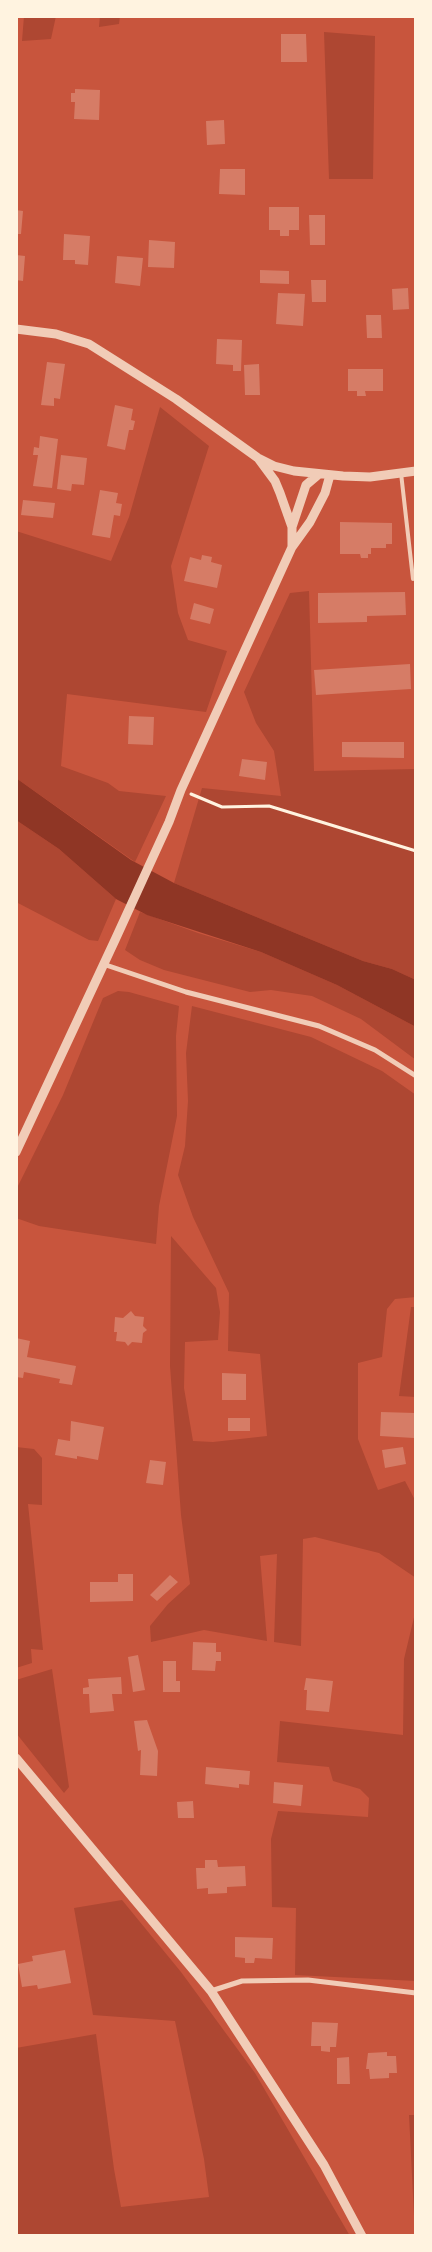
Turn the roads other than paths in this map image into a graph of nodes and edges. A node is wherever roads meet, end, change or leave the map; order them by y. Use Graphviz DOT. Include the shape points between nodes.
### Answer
graph roads {
  1 [pos="16,329"];
  2 [pos="258,458"];
  3 [pos="416,471"];
  4 [pos="401,473"];
  5 [pos="318,474"];
  6 [pos="330,475"];
  7 [pos="292,527"];
  8 [pos="292,547"];
  9 [pos="413,579"];
  10 [pos="103,964"];
  11 [pos="416,1076"];
  12 [pos="16,1152"];
  13 [pos="16,1758"];
  14 [pos="211,1991"];
  15 [pos="416,1993"];
  16 [pos="362,2236"];
  1 -- 2 [label="street" via="56,334 89,344 176,399"];
  2 -- 5 [label="street" via="274,466"];
  2 -- 7 [label="street" via="275,481"];
  3 -- 4 [label="street"];
  4 -- 6 [label="street" via="370,477"];
  4 -- 9 [label="lane"];
  5 -- 6 [label="street"];
  5 -- 7 [label="street" via="306,485"];
  6 -- 8 [label="street" via="310,522"];
  7 -- 8 [label="street"];
  8 -- 10 [label="street"];
  10 -- 11 [label="street" via="186,992 319,1026 375,1050"];
  10 -- 12 [label="street"];
  13 -- 14 [label="street"];
  14 -- 15 [label="street" via="242,1981 308,1980"];
  14 -- 16 [label="street" via="324,2165"];
}
